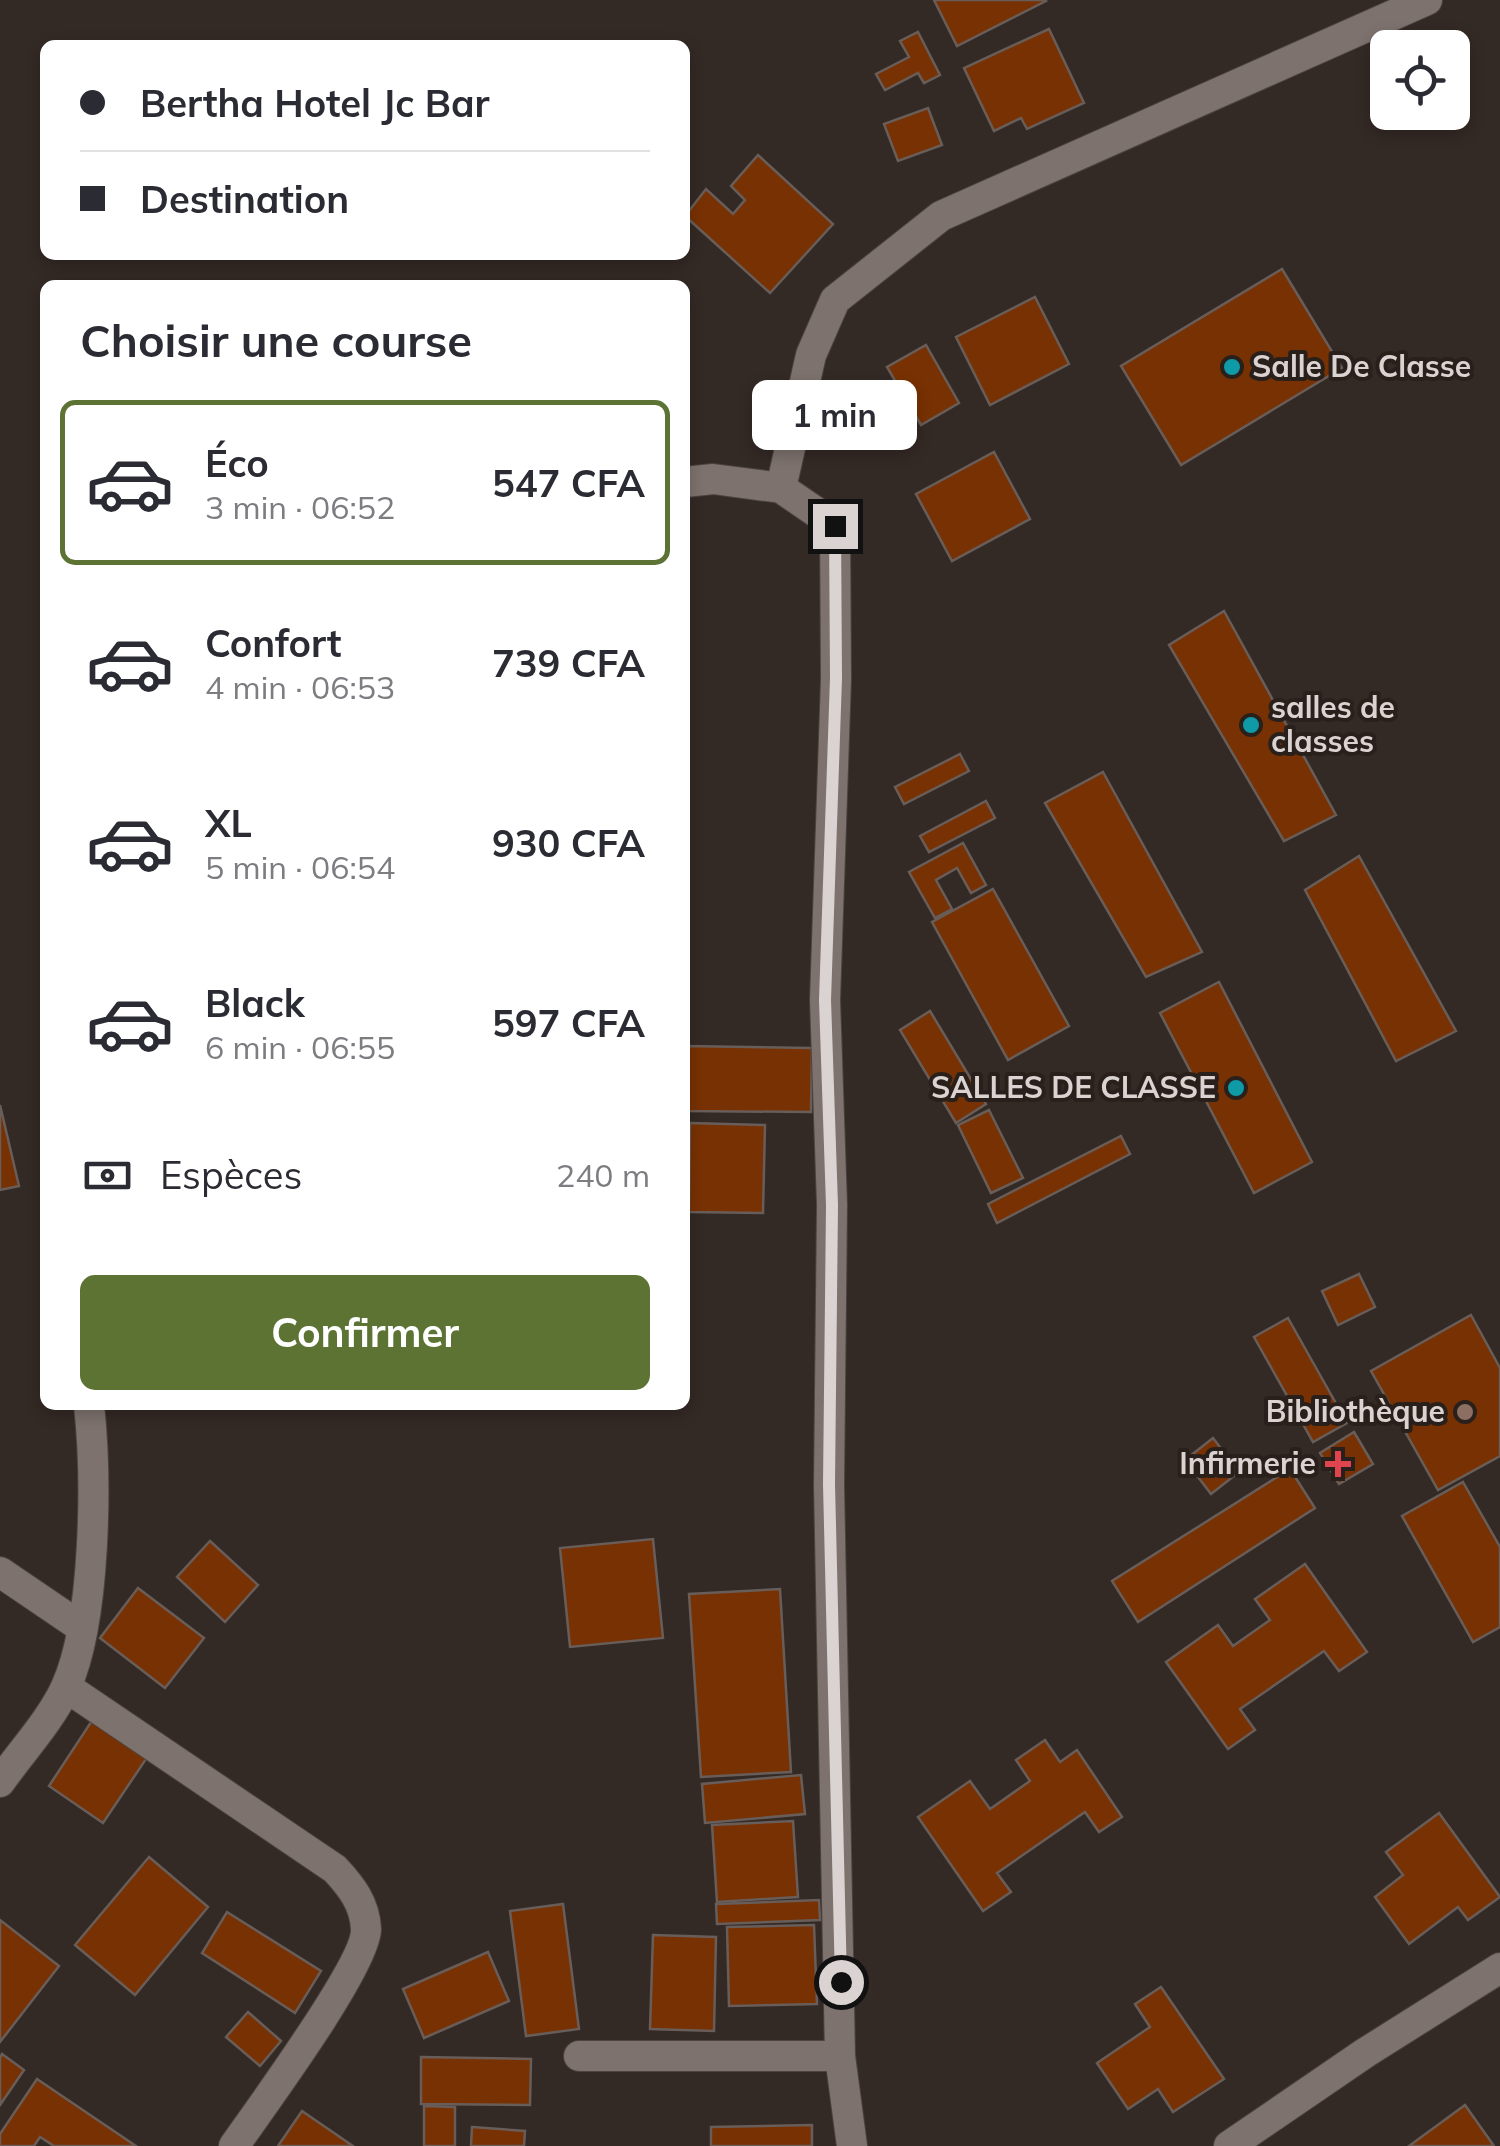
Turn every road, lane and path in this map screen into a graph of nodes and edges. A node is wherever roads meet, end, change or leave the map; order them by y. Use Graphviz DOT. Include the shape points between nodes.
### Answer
graph roads {
  1 [pos="1427,0"];
  2 [pos="690,481"];
  3 [pos="780,488"];
  4 [pos="90,1410"];
  5 [pos="0,1572"];
  6 [pos="81,1627"];
  7 [pos="66,1687"];
  8 [pos="0,1782"];
  9 [pos="1500,1968"];
  10 [pos="579,2056"];
  11 [pos="840,2056"];
  12 [pos="234,2146"];
  13 [pos="852,2146"];
  14 [pos="1229,2146"];
  1 -- 3 [label="street" via="940,216 835,300 810,355"];
  2 -- 3 [label="street"];
  3 -- 11 [label="street" via="835,526 825,1000"];
  4 -- 6 [label="street" via="94,1451"];
  5 -- 6 [label="street"];
  6 -- 7 [label="street"];
  7 -- 8 [label="street"];
  7 -- 12 [label="street" via="336,1869 356,1892 367,1932 338,1995"];
  9 -- 14 [label="street"];
  10 -- 11 [label="street"];
  11 -- 13 [label="street"];
}
